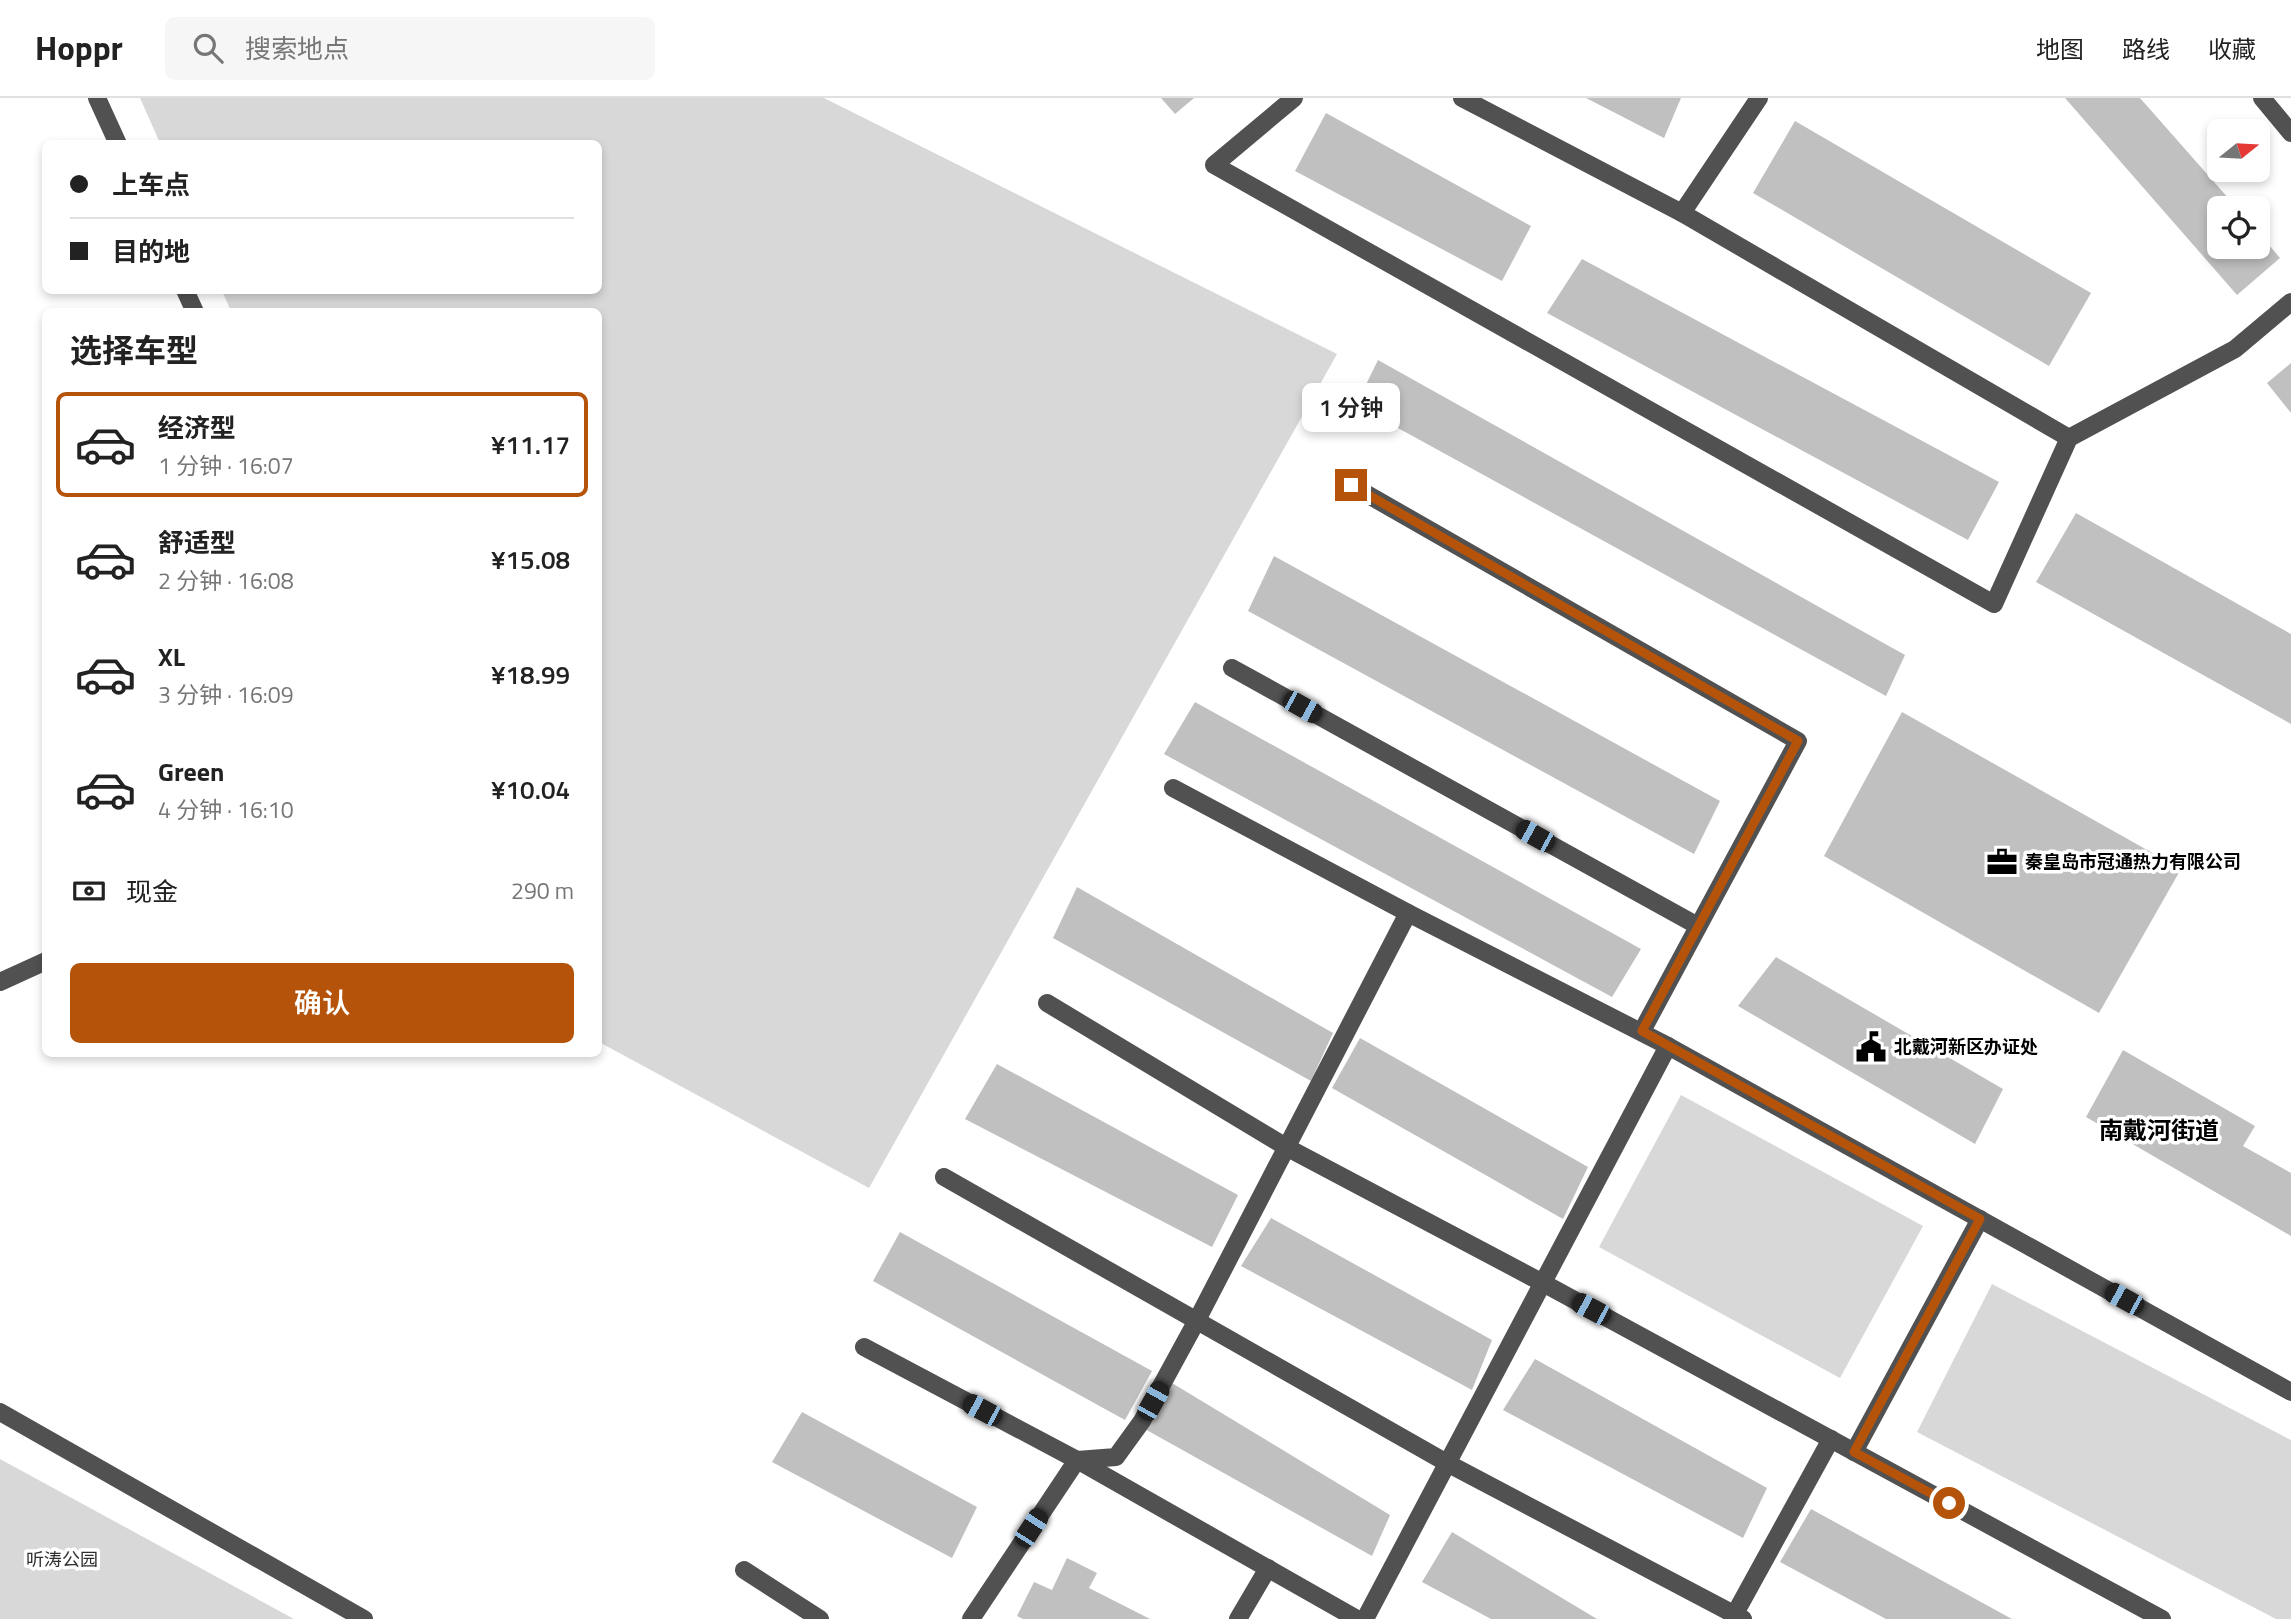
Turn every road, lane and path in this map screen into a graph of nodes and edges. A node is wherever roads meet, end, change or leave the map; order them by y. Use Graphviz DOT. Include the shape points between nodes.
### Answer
graph roads {
  1 [pos="97,98"];
  2 [pos="1294,98"];
  3 [pos="1462,98"];
  4 [pos="1759,98"];
  5 [pos="2262,98"];
  6 [pos="2291,133"];
  7 [pos="116,140"];
  8 [pos="1682,214"];
  9 [pos="2291,302"];
  10 [pos="2069,438"];
  11 [pos="1351,485"];
  12 [pos="1232,668"];
  13 [pos="1173,788"];
  14 [pos="1408,913"];
  15 [pos="1698,926"];
  16 [pos="42,963"];
  17 [pos="0,982"];
  18 [pos="1047,1003"];
  19 [pos="1642,1031"];
  20 [pos="1668,1046"];
  21 [pos="1286,1147"];
  22 [pos="944,1177"];
  23 [pos="1980,1219"];
  24 [pos="1543,1283"];
  25 [pos="1196,1322"];
  26 [pos="864,1347"];
  27 [pos="2291,1392"];
  28 [pos="0,1412"];
  29 [pos="1830,1439"];
  30 [pos="1854,1452"];
  31 [pos="1077,1460"];
  32 [pos="1447,1463"];
  33 [pos="1268,1568"];
  34 [pos="744,1570"];
  35 [pos="1736,1618"];
  36 [pos="364,1619"];
  37 [pos="820,1619"];
  38 [pos="971,1619"];
  39 [pos="1238,1619"];
  40 [pos="1357,1619"];
  41 [pos="1365,1619"];
  42 [pos="2162,1619"];
  1 -- 7 [label="street"];
  2 -- 10 [label="street" via="1214,165 1994,604"];
  3 -- 8 [label="street"];
  4 -- 8 [label="street"];
  5 -- 6 [label="street"];
  8 -- 10 [label="street"];
  9 -- 10 [label="street" via="2235,349"];
  11 -- 15 [label="street" via="1798,741"];
  12 -- 15 [label="street"];
  13 -- 14 [label="street"];
  14 -- 19 [label="street"];
  14 -- 21 [label="street"];
  15 -- 19 [label="street"];
  16 -- 17 [label="street"];
  18 -- 21 [label="street"];
  19 -- 20 [label="street"];
  20 -- 23 [label="street"];
  20 -- 24 [label="street"];
  21 -- 24 [label="street"];
  21 -- 25 [label="street"];
  22 -- 25 [label="street"];
  23 -- 27 [label="street"];
  23 -- 30 [label="street"];
  24 -- 29 [label="street"];
  24 -- 32 [label="street"];
  25 -- 31 [label="street" via="1142,1421 1116,1457"];
  25 -- 32 [label="street"];
  26 -- 31 [label="street"];
  28 -- 36 [label="street"];
  29 -- 30 [label="street"];
  29 -- 35 [label="street"];
  30 -- 42 [label="street"];
  31 -- 33 [label="street"];
  31 -- 38 [label="street"];
  32 -- 35 [label="street"];
  32 -- 41 [label="street"];
  33 -- 39 [label="street"];
  33 -- 40 [label="street"];
  34 -- 37 [label="street"];
}
